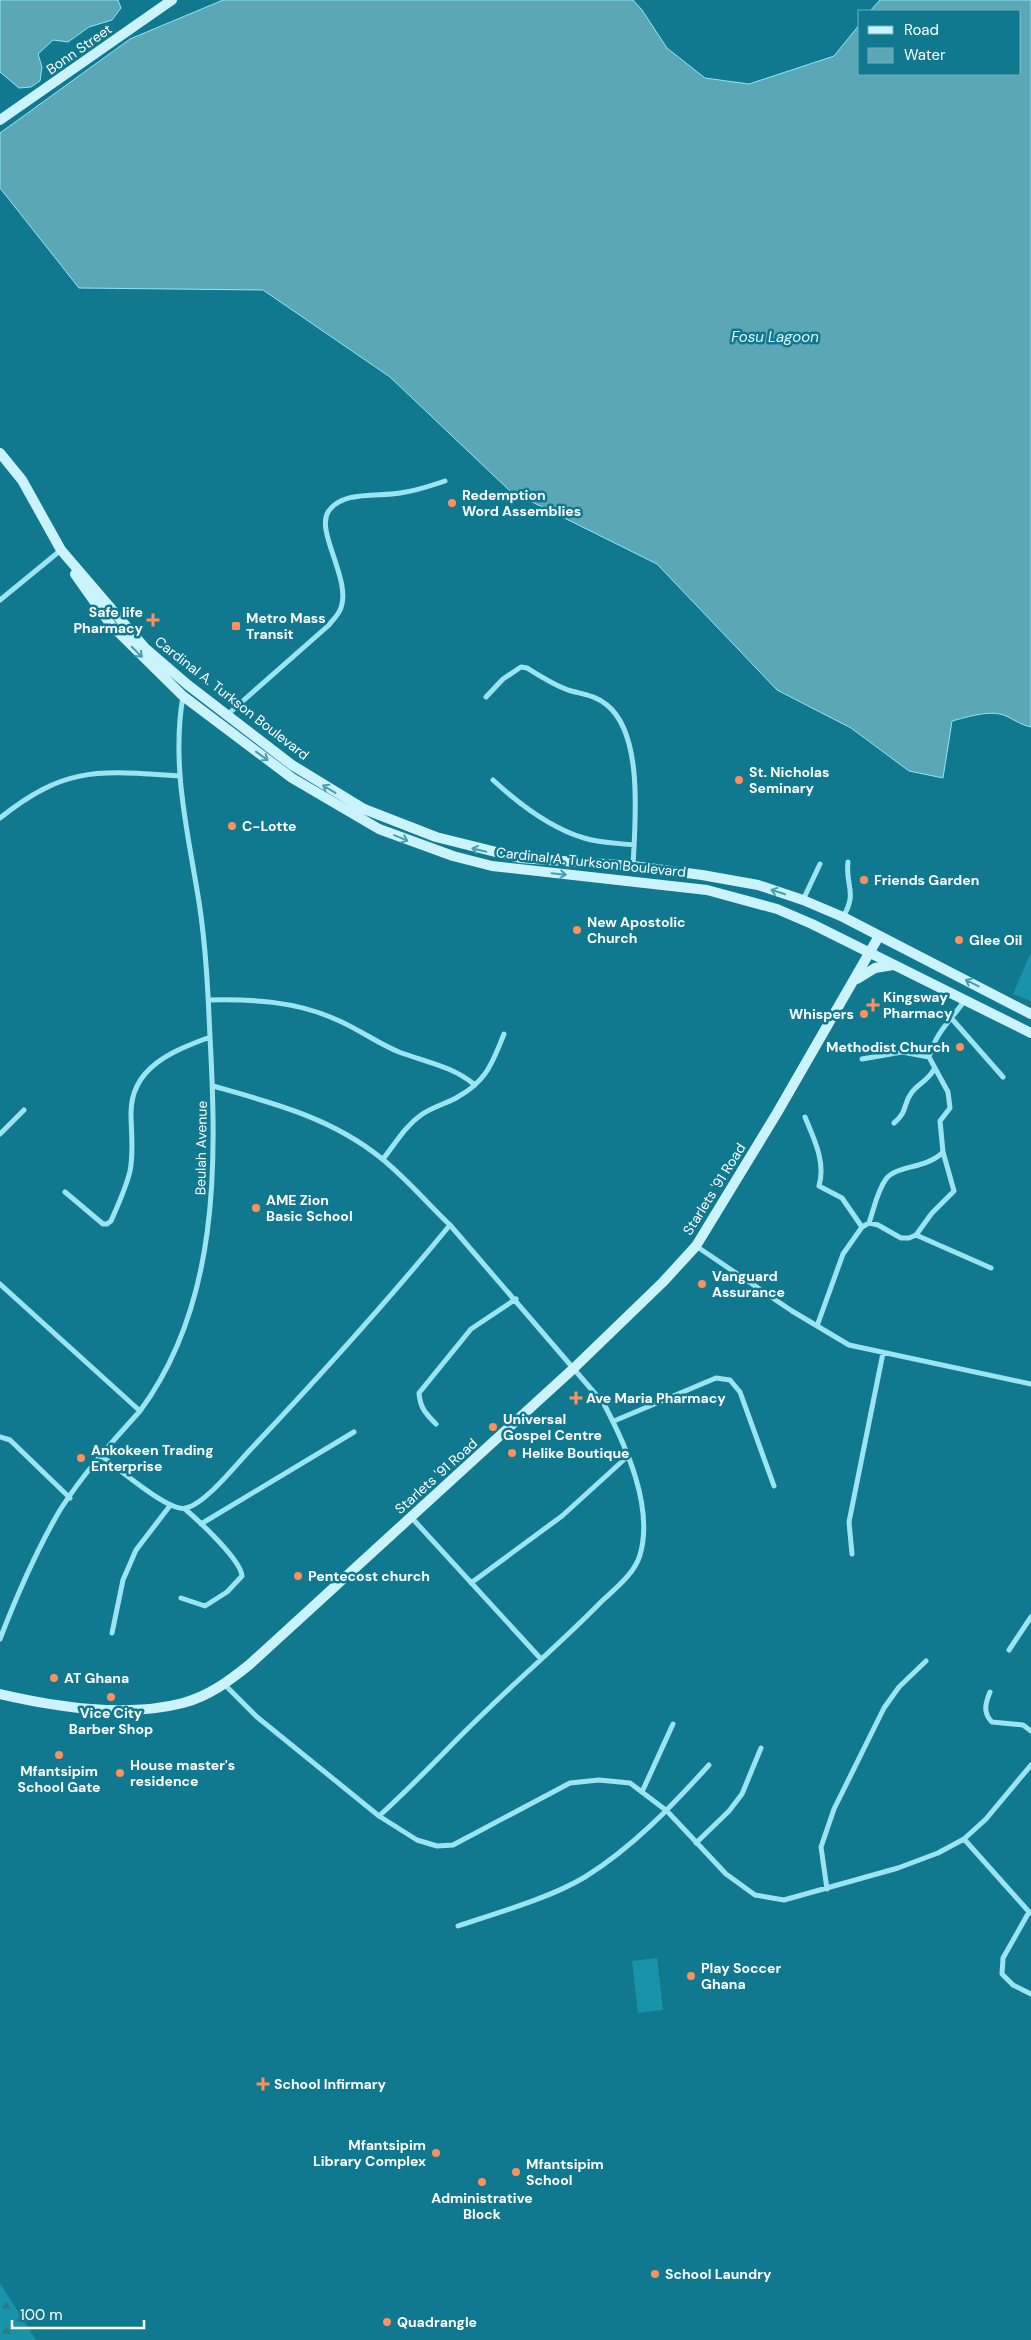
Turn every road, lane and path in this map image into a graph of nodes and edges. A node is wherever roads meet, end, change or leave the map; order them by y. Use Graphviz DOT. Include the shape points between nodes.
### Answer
graph roads {
  1 [pos="172,0"];
  2 [pos="0,120"];
  3 [pos="0,453"];
  4 [pos="445,481"];
  5 [pos="64,553"];
  6 [pos="0,600"];
  7 [pos="188,684"];
  8 [pos="183,696"];
  9 [pos="486,697"];
  10 [pos="227,715"];
  11 [pos="179,776"];
  12 [pos="493,780"];
  13 [pos="0,818"];
  14 [pos="634,845"];
  15 [pos="848,862"];
  16 [pos="820,864"];
  17 [pos="633,866"];
  18 [pos="803,900"];
  19 [pos="843,917"];
  20 [pos="880,936"];
  21 [pos="871,954"];
  22 [pos="893,965"];
  23 [pos="856,979"];
  24 [pos="996,995"];
  25 [pos="208,1000"];
  26 [pos="965,1000"];
  27 [pos="988,1011"];
  28 [pos="1031,1014"];
  29 [pos="952,1019"];
  30 [pos="1031,1033"];
  31 [pos="504,1034"];
  32 [pos="210,1037"];
  33 [pos="929,1057"];
  34 [pos="862,1059"];
  35 [pos="934,1069"];
  36 [pos="1003,1077"];
  37 [pos="213,1086"];
  38 [pos="475,1086"];
  39 [pos="24,1110"];
  40 [pos="805,1117"];
  41 [pos="894,1123"];
  42 [pos="0,1134"];
  43 [pos="943,1152"];
  44 [pos="383,1159"];
  45 [pos="65,1192"];
  46 [pos="869,1223"];
  47 [pos="450,1225"];
  48 [pos="862,1226"];
  49 [pos="916,1235"];
  50 [pos="696,1246"];
  51 [pos="991,1268"];
  52 [pos="0,1284"];
  53 [pos="516,1299"];
  54 [pos="817,1326"];
  55 [pos="883,1353"];
  56 [pos="574,1368"];
  57 [pos="1031,1384"];
  58 [pos="140,1412"];
  59 [pos="614,1421"];
  60 [pos="436,1424"];
  61 [pos="354,1432"];
  62 [pos="0,1437"];
  63 [pos="100,1455"];
  64 [pos="628,1456"];
  65 [pos="774,1486"];
  66 [pos="70,1498"];
  67 [pos="169,1507"];
  68 [pos="185,1509"];
  69 [pos="411,1518"];
  70 [pos="201,1524"];
  71 [pos="852,1554"];
  72 [pos="471,1584"];
  73 [pos="181,1598"];
  74 [pos="1031,1617"];
  75 [pos="112,1633"];
  76 [pos="0,1639"];
  77 [pos="1009,1650"];
  78 [pos="541,1659"];
  79 [pos="926,1661"];
  80 [pos="225,1685"];
  81 [pos="990,1692"];
  82 [pos="0,1694"];
  83 [pos="673,1724"];
  84 [pos="1031,1731"];
  85 [pos="761,1748"];
  86 [pos="709,1765"];
  87 [pos="1031,1765"];
  88 [pos="642,1792"];
  89 [pos="668,1811"];
  90 [pos="379,1816"];
  91 [pos="964,1839"];
  92 [pos="696,1843"];
  93 [pos="827,1889"];
  94 [pos="1030,1913"];
  95 [pos="458,1926"];
  96 [pos="1031,1994"];
  1 -- 2 [label="street, Bonn Street"];
  3 -- 5 [label="street" via="22,480"];
  4 -- 10 [label="street" via="403,493 346,499 329,510 325,519 343,596 340,611"];
  5 -- 6 [label="street"];
  5 -- 7 [label="street, Cardinal A. Turkson Boulevard" via="126,628"];
  5 -- 8 [label="street, Cardinal A. Turkson Boulevard, one-way" via="74,573 111,625"];
  7 -- 8 [label="street, Beulah Avenue"];
  7 -- 10 [label="street, Cardinal A. Turkson Boulevard"];
  8 -- 11 [label="street, Beulah Avenue" via="178,723"];
  8 -- 21 [label="street, Cardinal A. Turkson Boulevard, one-way" via="292,778 379,828 417,844 492,866 707,890 777,909"];
  9 -- 14 [label="street" via="503,679 521,667 608,705 620,720 633,756"];
  17 -- 10 [label="street, Cardinal A. Turkson Boulevard, one-way" via="520,858 476,849 400,824 364,809 328,788"];
  11 -- 13 [label="street" via="109,771 74,776 39,791"];
  11 -- 25 [label="street, Beulah Avenue" via="199,902"];
  12 -- 14 [label="street" via="535,814 570,832 597,841"];
  14 -- 17 [label="street"];
  15 -- 19 [label="street" via="851,904"];
  16 -- 18 [label="street"];
  18 -- 17 [label="street, Cardinal A. Turkson Boulevard, one-way" via="758,885"];
  18 -- 19 [label="street, Cardinal A. Turkson Boulevard"];
  19 -- 20 [label="street, Cardinal A. Turkson Boulevard"];
  20 -- 21 [label="street, Starlets '91 Road"];
  24 -- 20 [label="street, Cardinal A. Turkson Boulevard, one-way"];
  21 -- 22 [label="street, Cardinal A. Turkson Boulevard"];
  21 -- 23 [label="street, Starlets '91 Road"];
  22 -- 23 [label="street" via="875,968"];
  22 -- 26 [label="street, Cardinal A. Turkson Boulevard"];
  23 -- 50 [label="street, Starlets '91 Road"];
  24 -- 27 [label="street"];
  24 -- 28 [label="street, Cardinal A. Turkson Boulevard"];
  25 -- 32 [label="street, Beulah Avenue"];
  25 -- 38 [label="street" via="267,1001 314,1011 400,1052 456,1072"];
  26 -- 27 [label="street, Cardinal A. Turkson Boulevard"];
  26 -- 29 [label="street"];
  27 -- 30 [label="street, Cardinal A. Turkson Boulevard"];
  29 -- 33 [label="street" via="939,1032"];
  29 -- 36 [label="street"];
  31 -- 38 [label="street" via="491,1068"];
  32 -- 37 [label="street, Beulah Avenue"];
  32 -- 45 [label="street" via="164,1058 138,1081 131,1110 130,1170 111,1221 103,1224"];
  33 -- 34 [label="street" via="902,1052"];
  33 -- 35 [label="street"];
  35 -- 41 [label="street" via="927,1081 911,1093 904,1114"];
  35 -- 43 [label="street" via="941,1077 950,1102 949,1112 940,1121"];
  37 -- 44 [label="street" via="297,1110 357,1140"];
  37 -- 58 [label="street, Beulah Avenue" via="212,1180 202,1269 174,1353 156,1390"];
  38 -- 44 [label="street" via="421,1115 407,1127"];
  39 -- 42 [label="street"];
  40 -- 48 [label="street" via="822,1164 819,1186 842,1198"];
  43 -- 46 [label="street" via="930,1161 895,1172 885,1179"];
  43 -- 49 [label="street" via="954,1191"];
  44 -- 47 [label="street"];
  46 -- 48 [label="street"];
  46 -- 49 [label="street" via="901,1238"];
  47 -- 53 [label="street"];
  47 -- 68 [label="street" via="390,1298 296,1402 206,1496"];
  48 -- 54 [label="street" via="843,1254"];
  49 -- 51 [label="street"];
  50 -- 54 [label="street"];
  50 -- 56 [label="street, Starlets '91 Road"];
  52 -- 58 [label="street"];
  53 -- 56 [label="street"];
  53 -- 60 [label="street" via="471,1329 419,1393 423,1412"];
  54 -- 55 [label="street" via="849,1345"];
  55 -- 57 [label="street"];
  55 -- 71 [label="street" via="849,1522"];
  56 -- 59 [label="street" via="599,1395"];
  56 -- 69 [label="street, Starlets '91 Road"];
  58 -- 63 [label="street, Beulah Avenue"];
  59 -- 64 [label="street"];
  59 -- 65 [label="street" via="716,1378 730,1380 740,1392"];
  61 -- 70 [label="street"];
  62 -- 66 [label="street" via="14,1444"];
  63 -- 66 [label="street, Beulah Avenue"];
  63 -- 67 [label="street"];
  64 -- 72 [label="street" via="562,1516"];
  64 -- 78 [label="street" via="644,1514 640,1556 626,1577"];
  66 -- 76 [label="street, Beulah Avenue" via="43,1541"];
  67 -- 68 [label="street"];
  67 -- 75 [label="street" via="136,1550 123,1580"];
  68 -- 70 [label="street"];
  69 -- 72 [label="street"];
  69 -- 80 [label="street, Starlets '91 Road"];
  70 -- 73 [label="street" via="241,1568 242,1576 227,1592 205,1606"];
  72 -- 78 [label="street"];
  74 -- 77 [label="street"];
  78 -- 90 [label="street"];
  79 -- 93 [label="street" via="899,1687 884,1708 834,1809 821,1847"];
  80 -- 82 [label="street, Starlets '91 Road" via="183,1703 130,1710 86,1708"];
  80 -- 90 [label="street" via="256,1717"];
  81 -- 84 [label="street" via="985,1704 992,1722 1023,1725"];
  83 -- 88 [label="street"];
  85 -- 92 [label="street" via="742,1794"];
  86 -- 89 [label="street"];
  87 -- 91 [label="street" via="986,1819"];
  88 -- 89 [label="street"];
  88 -- 90 [label="street" via="630,1783 599,1780 570,1783 453,1845 438,1846 417,1840"];
  89 -- 92 [label="street"];
  89 -- 95 [label="street" via="585,1877"];
  91 -- 93 [label="street" via="898,1868"];
  91 -- 94 [label="street"];
  92 -- 93 [label="street" via="726,1874 755,1895 784,1900"];
  94 -- 96 [label="street" via="1003,1958 1002,1974 1013,1985"];
}
